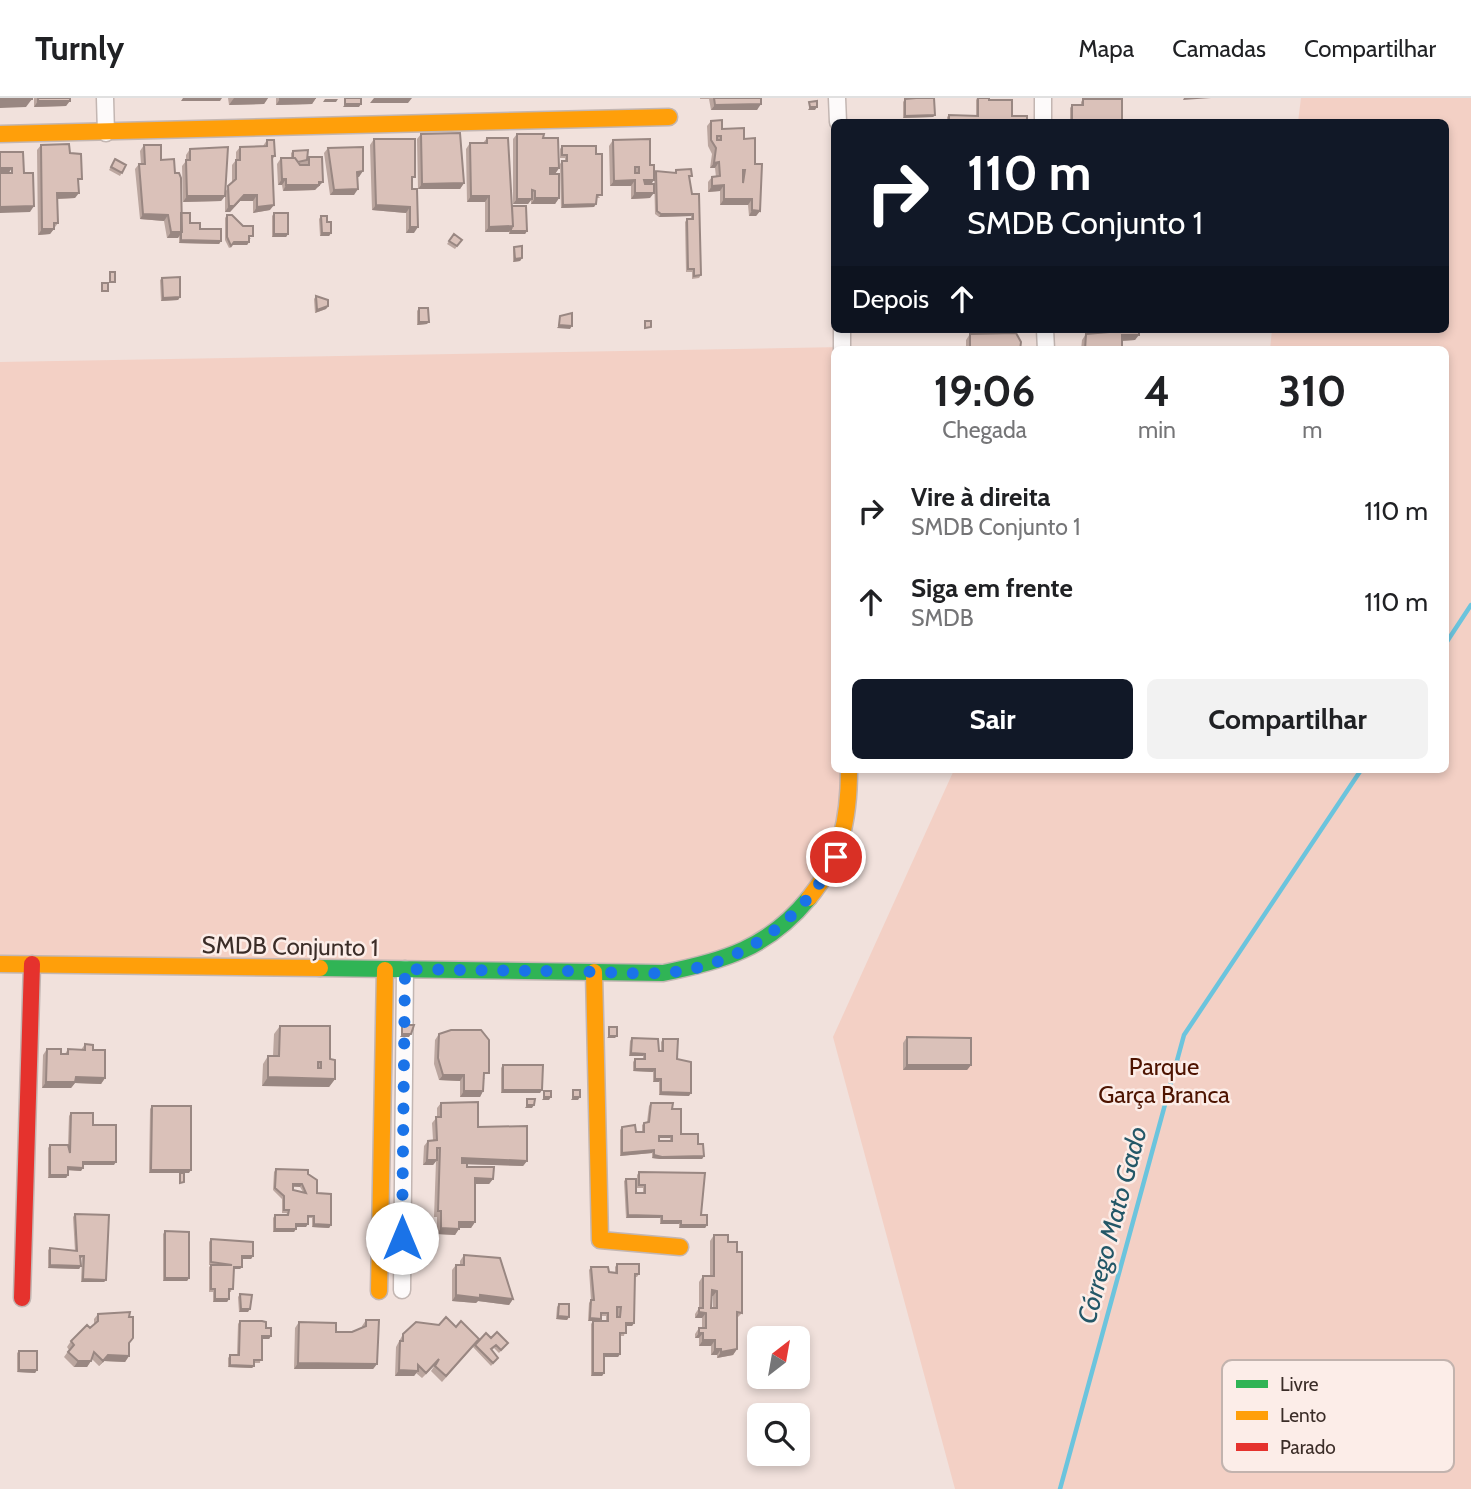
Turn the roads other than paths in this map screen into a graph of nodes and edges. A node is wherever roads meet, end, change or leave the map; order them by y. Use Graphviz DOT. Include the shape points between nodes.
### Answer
graph roads {
  1 [pos="105,98"];
  2 [pos="837,98"];
  3 [pos="1043,98"];
  4 [pos="668,117"];
  5 [pos="838,119"];
  6 [pos="1043,119"];
  7 [pos="106,132"];
  8 [pos="0,134"];
  9 [pos="849,773"];
  10 [pos="0,964"];
  11 [pos="32,964"];
  12 [pos="405,969"];
  13 [pos="385,970"];
  14 [pos="594,972"];
  15 [pos="680,1247"];
  16 [pos="402,1290"];
  17 [pos="379,1291"];
  18 [pos="22,1297"];
  1 -- 7 [label="street"];
  2 -- 5 [label="street"];
  3 -- 6 [label="street"];
  4 -- 7 [label="street"];
  7 -- 8 [label="street"];
  9 -- 14 [label="street, SMDB Conjunto 1" via="847,821 836,857 820,886 791,920 727,959 663,973"];
  10 -- 11 [label="street, SMDB Conjunto 1"];
  11 -- 13 [label="street, SMDB Conjunto 1"];
  11 -- 18 [label="street"];
  12 -- 13 [label="street, SMDB Conjunto 1"];
  12 -- 14 [label="street, SMDB Conjunto 1"];
  12 -- 16 [label="street"];
  13 -- 17 [label="street"];
  14 -- 15 [label="street" via="600,1240"];
}
